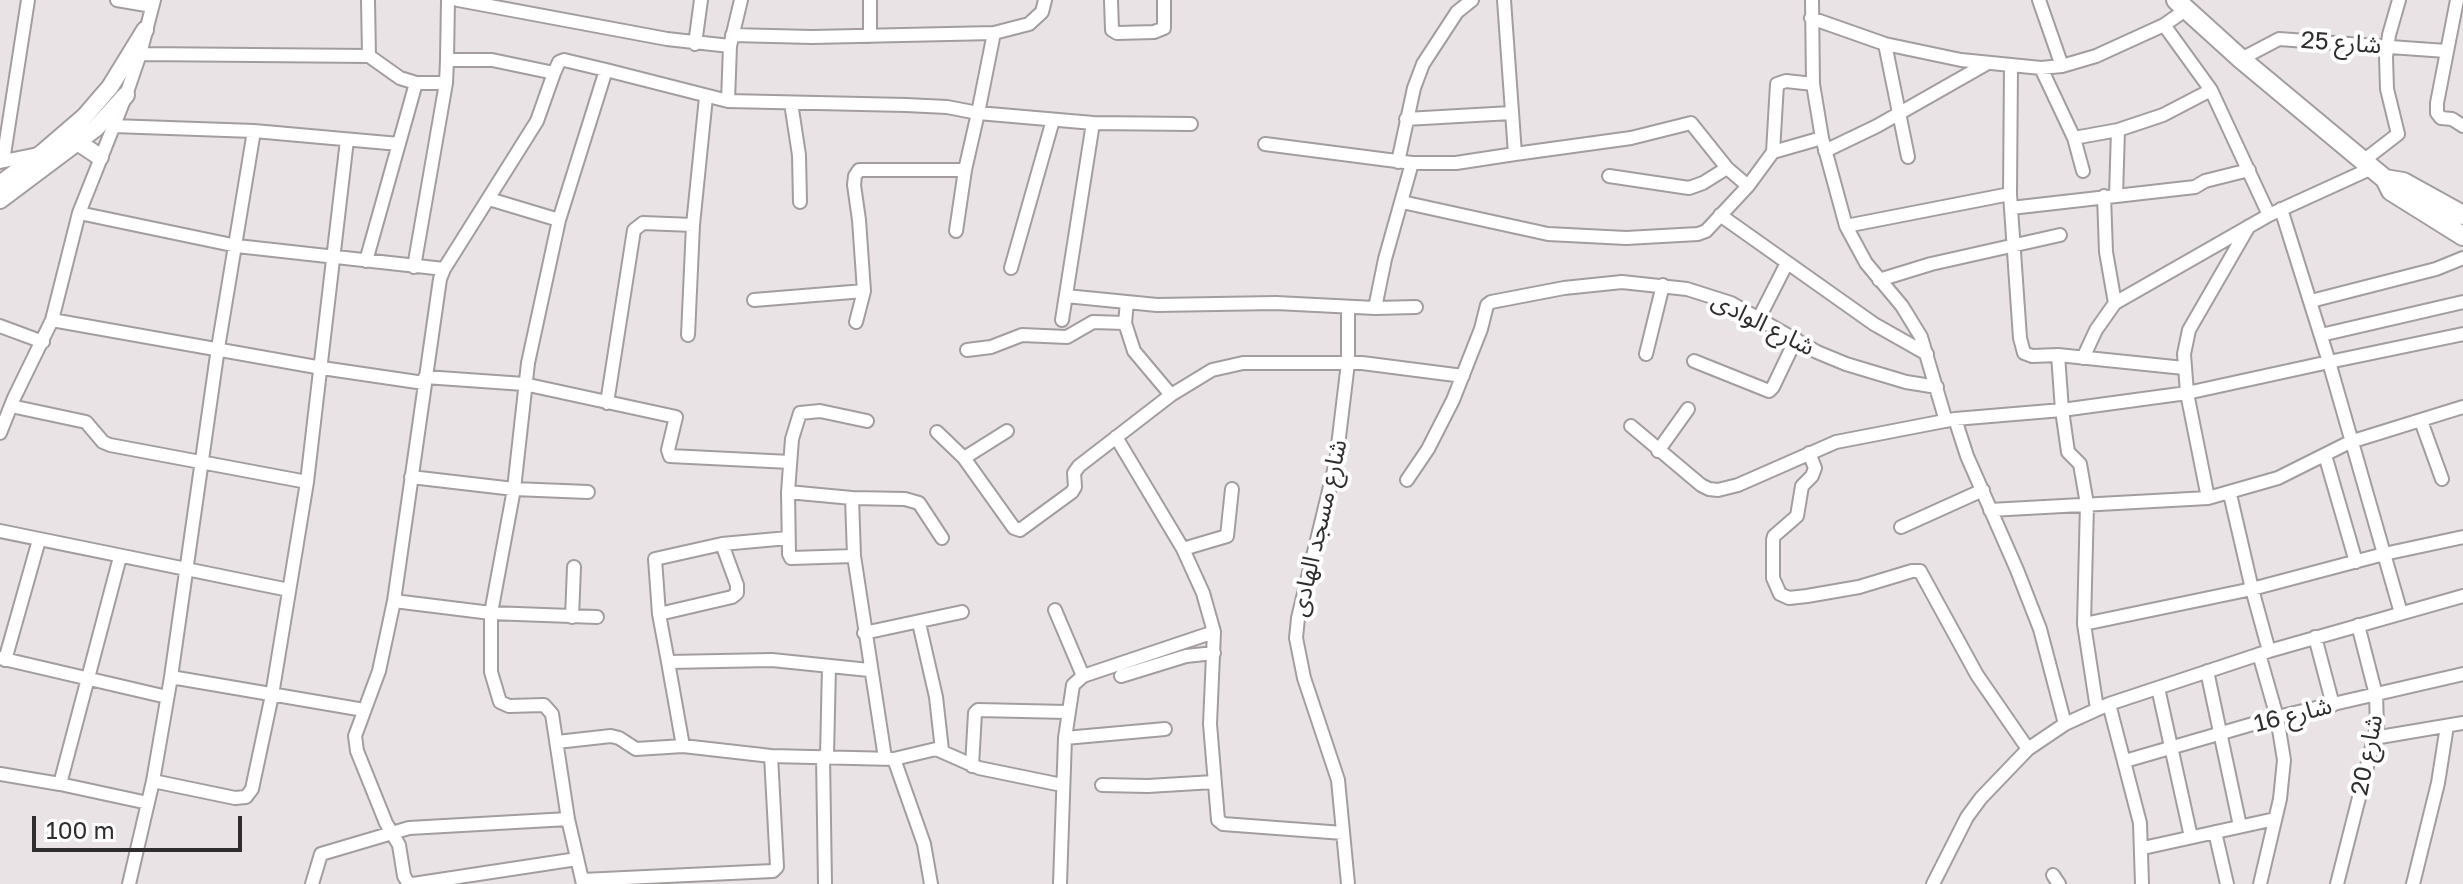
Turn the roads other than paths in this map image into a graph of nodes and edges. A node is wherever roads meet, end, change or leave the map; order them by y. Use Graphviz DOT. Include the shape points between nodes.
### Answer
graph roads {
  1 [pos="28,0"];
  2 [pos="117,0"];
  3 [pos="368,0"];
  4 [pos="448,0"];
  5 [pos="458,0"];
  6 [pos="701,0"];
  7 [pos="741,0"];
  8 [pos="870,0"];
  9 [pos="1045,0"];
  10 [pos="1111,0"];
  11 [pos="1164,0"];
  12 [pos="1472,0"];
  13 [pos="1504,0"];
  14 [pos="1812,0"];
  15 [pos="2039,0"];
  16 [pos="2399,0"];
  17 [pos="2457,0"];
  18 [pos="153,3"];
  19 [pos="2182,5"];
  20 [pos="1811,18"];
  21 [pos="2164,25"];
  22 [pos="145,30"];
  23 [pos="994,33"];
  24 [pos="2456,33"];
  25 [pos="870,36"];
  26 [pos="731,40"];
  27 [pos="695,44"];
  28 [pos="1885,44"];
  29 [pos="2387,47"];
  30 [pos="2446,51"];
  31 [pos="140,54"];
  32 [pos="369,56"];
  33 [pos="2241,59"];
  34 [pos="447,60"];
  35 [pos="1986,64"];
  36 [pos="2011,66"];
  37 [pos="2062,66"];
  38 [pos="2041,68"];
  39 [pos="606,70"];
  40 [pos="554,73"];
  41 [pos="416,83"];
  42 [pos="446,83"];
  43 [pos="1813,84"];
  44 [pos="2211,90"];
  45 [pos="126,95"];
  46 [pos="706,97"];
  47 [pos="728,101"];
  48 [pos="791,103"];
  49 [pos="1897,112"];
  50 [pos="978,113"];
  51 [pos="1511,113"];
  52 [pos="1406,119"];
  53 [pos="1053,120"];
  54 [pos="1093,123"];
  55 [pos="1191,124"];
  56 [pos="113,126"];
  57 [pos="2463,126"];
  58 [pos="2118,130"];
  59 [pos="254,131"];
  60 [pos="72,137"];
  61 [pos="2074,138"];
  62 [pos="347,140"];
  63 [pos="399,144"];
  64 [pos="1265,144"];
  65 [pos="1823,145"];
  66 [pos="1773,152"];
  67 [pos="42,153"];
  68 [pos="1515,154"];
  69 [pos="100,157"];
  70 [pos="1908,157"];
  71 [pos="2,162"];
  72 [pos="1398,162"];
  73 [pos="1412,163"];
  74 [pos="1727,168"];
  75 [pos="2373,169"];
  76 [pos="965,170"];
  77 [pos="2249,170"];
  78 [pos="2083,171"];
  79 [pos="1609,176"];
  80 [pos="0,184"];
  81 [pos="1748,186"];
  82 [pos="2010,194"];
  83 [pos="2110,196"];
  84 [pos="489,199"];
  85 [pos="0,200"];
  86 [pos="800,202"];
  87 [pos="1402,202"];
  88 [pos="2011,208"];
  89 [pos="2275,212"];
  90 [pos="79,213"];
  91 [pos="1720,215"];
  92 [pos="2463,215"];
  93 [pos="559,220"];
  94 [pos="693,225"];
  95 [pos="1846,226"];
  96 [pos="2249,226"];
  97 [pos="956,231"];
  98 [pos="2060,235"];
  99 [pos="2463,236"];
  100 [pos="2013,245"];
  101 [pos="237,246"];
  102 [pos="333,257"];
  103 [pos="2463,258"];
  104 [pos="366,261"];
  105 [pos="1787,263"];
  106 [pos="414,267"];
  107 [pos="1011,268"];
  108 [pos="444,269"];
  109 [pos="1879,280"];
  110 [pos="1663,285"];
  111 [pos="864,291"];
  112 [pos="1066,296"];
  113 [pos="754,300"];
  114 [pos="2311,301"];
  115 [pos="1127,302"];
  116 [pos="2463,302"];
  117 [pos="2115,303"];
  118 [pos="1416,307"];
  119 [pos="1348,308"];
  120 [pos="1375,308"];
  121 [pos="1759,318"];
  122 [pos="52,320"];
  123 [pos="1062,320"];
  124 [pos="856,322"];
  125 [pos="1125,323"];
  126 [pos="0,326"];
  127 [pos="2463,334"];
  128 [pos="688,335"];
  129 [pos="2321,335"];
  130 [pos="1796,339"];
  131 [pos="43,342"];
  132 [pos="218,348"];
  133 [pos="967,350"];
  134 [pos="1646,354"];
  135 [pos="1927,354"];
  136 [pos="2058,355"];
  137 [pos="2083,358"];
  138 [pos="1694,361"];
  139 [pos="2329,362"];
  140 [pos="1348,363"];
  141 [pos="322,368"];
  142 [pos="2184,368"];
  143 [pos="1463,376"];
  144 [pos="425,380"];
  145 [pos="524,384"];
  146 [pos="1937,387"];
  147 [pos="0,392"];
  148 [pos="2187,393"];
  149 [pos="1171,395"];
  150 [pos="13,402"];
  151 [pos="607,403"];
  152 [pos="2463,407"];
  153 [pos="1688,409"];
  154 [pos="2062,410"];
  155 [pos="1950,420"];
  156 [pos="867,421"];
  157 [pos="2421,421"];
  158 [pos="1631,426"];
  159 [pos="1007,431"];
  160 [pos="937,432"];
  161 [pos="0,433"];
  162 [pos="1116,437"];
  163 [pos="2350,442"];
  164 [pos="1658,451"];
  165 [pos="1809,453"];
  166 [pos="2325,455"];
  167 [pos="964,458"];
  168 [pos="202,461"];
  169 [pos="790,462"];
  170 [pos="411,477"];
  171 [pos="2442,479"];
  172 [pos="1407,480"];
  173 [pos="307,482"];
  174 [pos="514,489"];
  175 [pos="1232,489"];
  176 [pos="1983,490"];
  177 [pos="588,492"];
  178 [pos="788,492"];
  179 [pos="2230,494"];
  180 [pos="852,498"];
  181 [pos="2208,498"];
  182 [pos="2087,504"];
  183 [pos="1990,510"];
  184 [pos="1901,527"];
  185 [pos="0,531"];
  186 [pos="2463,537"];
  187 [pos="788,538"];
  188 [pos="942,538"];
  189 [pos="39,540"];
  190 [pos="722,544"];
  191 [pos="1183,549"];
  192 [pos="2384,554"];
  193 [pos="854,556"];
  194 [pos="120,557"];
  195 [pos="2356,562"];
  196 [pos="574,567"];
  197 [pos="187,570"];
  198 [pos="2252,589"];
  199 [pos="289,590"];
  200 [pos="2463,596"];
  201 [pos="394,601"];
  202 [pos="1055,610"];
  203 [pos="962,612"];
  204 [pos="491,613"];
  205 [pos="2401,613"];
  206 [pos="659,614"];
  207 [pos="572,617"];
  208 [pos="597,617"];
  209 [pos="919,623"];
  210 [pos="2084,624"];
  211 [pos="2358,625"];
  212 [pos="1214,632"];
  213 [pos="864,633"];
  214 [pos="2315,637"];
  215 [pos="2264,652"];
  216 [pos="1214,653"];
  217 [pos="3,659"];
  218 [pos="668,662"];
  219 [pos="829,666"];
  220 [pos="869,670"];
  221 [pos="2207,671"];
  222 [pos="2463,674"];
  223 [pos="1083,676"];
  224 [pos="1121,676"];
  225 [pos="171,677"];
  226 [pos="89,680"];
  227 [pos="2158,688"];
  228 [pos="272,695"];
  229 [pos="2376,695"];
  230 [pos="167,697"];
  231 [pos="2333,705"];
  232 [pos="2103,706"];
  233 [pos="364,710"];
  234 [pos="1067,712"];
  235 [pos="2277,717"];
  236 [pos="2463,723"];
  237 [pos="2065,724"];
  238 [pos="2447,726"];
  239 [pos="1165,729"];
  240 [pos="2221,734"];
  241 [pos="1065,738"];
  242 [pos="2374,738"];
  243 [pos="557,742"];
  244 [pos="683,746"];
  245 [pos="2171,748"];
  246 [pos="2028,749"];
  247 [pos="942,750"];
  248 [pos="771,756"];
  249 [pos="825,756"];
  250 [pos="890,758"];
  251 [pos="2125,761"];
  252 [pos="972,766"];
  253 [pos="0,774"];
  254 [pos="153,781"];
  255 [pos="1214,782"];
  256 [pos="60,784"];
  257 [pos="1062,785"];
  258 [pos="1102,785"];
  259 [pos="148,803"];
  260 [pos="568,819"];
  261 [pos="2275,819"];
  262 [pos="2240,826"];
  263 [pos="2215,832"];
  264 [pos="392,833"];
  265 [pos="1343,833"];
  266 [pos="2191,837"];
  267 [pos="2143,848"];
  268 [pos="577,859"];
  269 [pos="684,880"];
  270 [pos="583,882"];
  271 [pos="129,884"];
  272 [pos="312,884"];
  273 [pos="411,884"];
  274 [pos="825,884"];
  275 [pos="931,884"];
  276 [pos="1060,884"];
  277 [pos="1348,884"];
  278 [pos="1933,884"];
  279 [pos="2142,884"];
  280 [pos="2227,884"];
  281 [pos="2260,884"];
  282 [pos="2337,884"];
  283 [pos="2413,884"];
  1 -- 71 [label="street"];
  2 -- 18 [label="street"];
  3 -- 32 [label="street"];
  4 -- 34 [label="street"];
  5 -- 27 [label="street"];
  6 -- 27 [label="street"];
  7 -- 26 [label="street"];
  8 -- 25 [label="street"];
  9 -- 23 [label="street" via="1042,12 1029,24"];
  10 -- 11 [label="street" via="1112,30 1117,33 1164,28"];
  12 -- 52 [label="street" via="1457,12 1423,64"];
  13 -- 51 [label="street"];
  14 -- 20 [label="street"];
  15 -- 37 [label="street"];
  16 -- 29 [label="street"];
  17 -- 24 [label="street"];
  18 -- 22 [label="street"];
  19 -- 21 [label="street"];
  19 -- 33 [label="main road"];
  20 -- 28 [label="street"];
  20 -- 43 [label="street"];
  21 -- 37 [label="street"];
  21 -- 44 [label="street"];
  22 -- 31 [label="street"];
  22 -- 60 [label="street"];
  23 -- 25 [label="street"];
  23 -- 50 [label="street"];
  24 -- 30 [label="street"];
  25 -- 26 [label="street"];
  26 -- 27 [label="street"];
  26 -- 47 [label="street"];
  28 -- 35 [label="street"];
  28 -- 49 [label="street"];
  29 -- 30 [label="street, شارع 25"];
  29 -- 33 [label="street, شارع 25" via="2279,39"];
  29 -- 75 [label="street" via="2386,79 2398,134"];
  30 -- 57 [label="street" via="2437,113"];
  31 -- 32 [label="street"];
  31 -- 45 [label="street"];
  32 -- 41 [label="street" via="392,75"];
  33 -- 75 [label="main road"];
  34 -- 40 [label="street" via="492,60"];
  34 -- 42 [label="street"];
  35 -- 36 [label="street"];
  35 -- 49 [label="street"];
  36 -- 38 [label="street"];
  36 -- 82 [label="street"];
  37 -- 38 [label="street"];
  38 -- 61 [label="street"];
  39 -- 40 [label="street" via="564,60"];
  39 -- 46 [label="street"];
  39 -- 93 [label="street"];
  40 -- 84 [label="street" via="537,121"];
  41 -- 42 [label="street"];
  41 -- 63 [label="street"];
  42 -- 106 [label="street"];
  43 -- 65 [label="street"];
  43 -- 66 [label="street" via="1777,84"];
  44 -- 58 [label="street" via="2175,110"];
  44 -- 77 [label="street"];
  45 -- 56 [label="street"];
  45 -- 60 [label="street" via="103,122"];
  46 -- 47 [label="street"];
  46 -- 94 [label="street"];
  47 -- 48 [label="street"];
  48 -- 50 [label="street" via="947,107"];
  48 -- 86 [label="street"];
  49 -- 65 [label="street" via="1877,126"];
  49 -- 70 [label="street"];
  50 -- 53 [label="street"];
  50 -- 76 [label="street"];
  51 -- 52 [label="street"];
  51 -- 68 [label="street"];
  52 -- 72 [label="street"];
  53 -- 54 [label="street"];
  53 -- 107 [label="street"];
  54 -- 55 [label="street"];
  54 -- 112 [label="street"];
  56 -- 59 [label="street"];
  56 -- 69 [label="street"];
  58 -- 61 [label="street"];
  58 -- 83 [label="street"];
  59 -- 62 [label="street"];
  59 -- 101 [label="street"];
  60 -- 67 [label="street"];
  60 -- 69 [label="street"];
  60 -- 85 [label="street"];
  61 -- 78 [label="street"];
  62 -- 63 [label="street"];
  62 -- 102 [label="street"];
  63 -- 104 [label="street"];
  64 -- 72 [label="street"];
  65 -- 66 [label="street"];
  65 -- 95 [label="street"];
  66 -- 81 [label="street"];
  67 -- 71 [label="street"];
  67 -- 80 [label="street"];
  68 -- 73 [label="street"];
  68 -- 74 [label="street" via="1631,138 1687,123 1697,127"];
  69 -- 90 [label="street"];
  72 -- 73 [label="street"];
  73 -- 87 [label="street"];
  74 -- 79 [label="street" via="1689,188"];
  74 -- 81 [label="street"];
  75 -- 89 [label="street"];
  75 -- 92 [label="main road"];
  75 -- 99 [label="main road" via="2395,194"];
  76 -- 97 [label="street"];
  76 -- 111 [label="street" via="859,170 854,185"];
  77 -- 83 [label="street" via="2186,189"];
  77 -- 89 [label="street"];
  81 -- 91 [label="street"];
  82 -- 88 [label="street"];
  82 -- 95 [label="street"];
  83 -- 88 [label="street"];
  83 -- 117 [label="street" via="2106,252"];
  84 -- 93 [label="street"];
  84 -- 108 [label="street"];
  87 -- 91 [label="street" via="1584,238 1698,234"];
  87 -- 120 [label="street"];
  88 -- 100 [label="street"];
  89 -- 96 [label="street"];
  89 -- 114 [label="street"];
  90 -- 101 [label="street"];
  90 -- 122 [label="street"];
  91 -- 105 [label="street"];
  93 -- 145 [label="street"];
  94 -- 128 [label="street"];
  94 -- 151 [label="street" via="643,223 634,230"];
  95 -- 109 [label="street"];
  96 -- 117 [label="street"];
  96 -- 142 [label="street" via="2189,330"];
  98 -- 100 [label="street"];
  100 -- 109 [label="street"];
  100 -- 136 [label="street" via="2024,353"];
  101 -- 102 [label="street"];
  101 -- 132 [label="street"];
  102 -- 104 [label="street"];
  102 -- 141 [label="street"];
  103 -- 114 [label="street"];
  104 -- 106 [label="street"];
  105 -- 121 [label="street"];
  105 -- 135 [label="street"];
  106 -- 108 [label="street"];
  108 -- 144 [label="street"];
  109 -- 135 [label="street" via="1913,321"];
  110 -- 121 [label="street, شارع الوادى" via="1709,295"];
  110 -- 134 [label="street"];
  110 -- 143 [label="street, شارع الوادى" via="1622,282 1491,302"];
  111 -- 113 [label="street"];
  111 -- 124 [label="street"];
  112 -- 115 [label="street"];
  112 -- 123 [label="street"];
  114 -- 129 [label="street"];
  115 -- 119 [label="street"];
  115 -- 125 [label="street"];
  116 -- 129 [label="street"];
  117 -- 137 [label="street"];
  118 -- 120 [label="street"];
  119 -- 120 [label="street"];
  119 -- 140 [label="street, شارع مسجد الهادى"];
  121 -- 130 [label="street, شارع الوادى"];
  122 -- 131 [label="street"];
  122 -- 132 [label="street"];
  125 -- 133 [label="street" via="1093,322 1067,337 1022,335"];
  125 -- 149 [label="street" via="1134,351"];
  126 -- 131 [label="street"];
  127 -- 139 [label="street"];
  129 -- 139 [label="street"];
  130 -- 138 [label="street" via="1769,391"];
  130 -- 146 [label="street, شارع الوادى" via="1875,375"];
  131 -- 150 [label="street"];
  132 -- 141 [label="street"];
  132 -- 168 [label="street"];
  135 -- 146 [label="street"];
  136 -- 137 [label="street"];
  136 -- 154 [label="street"];
  137 -- 142 [label="street"];
  139 -- 148 [label="street"];
  139 -- 163 [label="street"];
  140 -- 143 [label="street"];
  140 -- 149 [label="street" via="1232,364 1202,374"];
  140 -- 265 [label="street, شارع مسجد الهادى" via="1336,462 1296,638 1304,678 1336,767"];
  141 -- 144 [label="street"];
  141 -- 173 [label="street"];
  142 -- 148 [label="street"];
  143 -- 172 [label="street"];
  144 -- 145 [label="street"];
  144 -- 170 [label="street"];
  145 -- 151 [label="street"];
  145 -- 174 [label="street"];
  146 -- 155 [label="street"];
  147 -- 150 [label="street"];
  148 -- 154 [label="street"];
  148 -- 181 [label="street"];
  149 -- 162 [label="street"];
  150 -- 161 [label="street"];
  150 -- 168 [label="street" via="86,422 110,445"];
  151 -- 169 [label="street" via="676,417 670,456"];
  152 -- 157 [label="street"];
  153 -- 164 [label="street"];
  154 -- 155 [label="street"];
  154 -- 182 [label="street" via="2068,452 2080,464"];
  155 -- 165 [label="street" via="1836,442"];
  155 -- 176 [label="street"];
  156 -- 169 [label="street" via="802,411 796,418"];
  157 -- 163 [label="street"];
  157 -- 171 [label="street"];
  158 -- 164 [label="street"];
  159 -- 167 [label="street"];
  160 -- 167 [label="street"];
  162 -- 167 [label="street" via="1076,468 1072,492 1020,530"];
  162 -- 191 [label="street"];
  163 -- 166 [label="street"];
  163 -- 192 [label="street"];
  164 -- 165 [label="street" via="1701,485 1718,490"];
  165 -- 246 [label="street" via="1815,468 1802,486 1797,516 1773,540 1773,578 1780,594 1807,596 1920,571 1977,675"];
  166 -- 179 [label="street"];
  166 -- 195 [label="street"];
  168 -- 173 [label="street"];
  168 -- 197 [label="street"];
  169 -- 178 [label="street"];
  170 -- 174 [label="street"];
  170 -- 201 [label="street"];
  173 -- 199 [label="street"];
  174 -- 177 [label="street"];
  174 -- 204 [label="street"];
  175 -- 191 [label="street" via="1227,536"];
  176 -- 183 [label="street"];
  176 -- 184 [label="street"];
  178 -- 180 [label="street"];
  178 -- 187 [label="street"];
  179 -- 181 [label="street"];
  179 -- 198 [label="street"];
  180 -- 188 [label="street" via="919,503"];
  180 -- 193 [label="street"];
  181 -- 182 [label="street"];
  182 -- 183 [label="street"];
  182 -- 210 [label="street"];
  183 -- 237 [label="street" via="2040,629"];
  185 -- 189 [label="street"];
  186 -- 192 [label="street"];
  187 -- 190 [label="street"];
  187 -- 193 [label="street" via="792,559"];
  189 -- 194 [label="street"];
  189 -- 217 [label="street"];
  190 -- 206 [label="street" via="655,559"];
  190 -- 206 [label="street" via="737,593"];
  191 -- 212 [label="street"];
  192 -- 195 [label="street"];
  192 -- 205 [label="street"];
  193 -- 213 [label="street"];
  194 -- 197 [label="street"];
  194 -- 226 [label="street"];
  195 -- 198 [label="street"];
  196 -- 207 [label="street"];
  197 -- 199 [label="street"];
  197 -- 225 [label="street"];
  198 -- 210 [label="street"];
  198 -- 215 [label="street"];
  199 -- 228 [label="street"];
  200 -- 205 [label="street"];
  201 -- 204 [label="street"];
  201 -- 233 [label="street" via="379,671"];
  202 -- 223 [label="street"];
  203 -- 209 [label="street"];
  204 -- 207 [label="street"];
  204 -- 243 [label="street" via="491,672 500,702 548,707"];
  205 -- 211 [label="street"];
  206 -- 218 [label="street"];
  207 -- 208 [label="street"];
  209 -- 213 [label="street"];
  209 -- 247 [label="street"];
  210 -- 232 [label="street"];
  211 -- 214 [label="street"];
  211 -- 229 [label="street, شارع 20"];
  212 -- 216 [label="street"];
  212 -- 223 [label="street"];
  213 -- 220 [label="street"];
  214 -- 215 [label="street"];
  214 -- 231 [label="street"];
  215 -- 221 [label="street"];
  215 -- 235 [label="street"];
  216 -- 224 [label="street"];
  216 -- 255 [label="street"];
  217 -- 226 [label="street"];
  218 -- 219 [label="street" via="750,659"];
  218 -- 244 [label="street"];
  219 -- 220 [label="street"];
  219 -- 249 [label="street"];
  220 -- 250 [label="street"];
  221 -- 227 [label="street"];
  221 -- 240 [label="street"];
  222 -- 229 [label="street, شارع 16"];
  223 -- 234 [label="street" via="1073,685"];
  225 -- 228 [label="street"];
  225 -- 230 [label="street"];
  226 -- 230 [label="street"];
  226 -- 256 [label="street"];
  227 -- 232 [label="street"];
  227 -- 245 [label="street"];
  228 -- 233 [label="street"];
  228 -- 254 [label="street" via="246,797"];
  229 -- 231 [label="street, شارع 16"];
  229 -- 242 [label="street, شارع 20"];
  230 -- 254 [label="street"];
  231 -- 235 [label="street, شارع 16"];
  232 -- 237 [label="street"];
  232 -- 251 [label="street"];
  233 -- 264 [label="street" via="356,746"];
  234 -- 241 [label="street"];
  234 -- 252 [label="street" via="978,710"];
  235 -- 240 [label="street, شارع 16"];
  235 -- 261 [label="street" via="2284,760"];
  236 -- 238 [label="street"];
  237 -- 246 [label="street"];
  238 -- 242 [label="street"];
  238 -- 283 [label="street"];
  239 -- 241 [label="street"];
  240 -- 245 [label="street, شارع 16"];
  240 -- 262 [label="street"];
  241 -- 257 [label="street"];
  242 -- 282 [label="street, شارع 20"];
  243 -- 244 [label="street" via="611,736 636,749"];
  243 -- 260 [label="street"];
  244 -- 248 [label="street"];
  245 -- 251 [label="street, شارع 16"];
  245 -- 266 [label="street"];
  246 -- 278 [label="street" via="1974,807"];
  247 -- 250 [label="street"];
  247 -- 252 [label="street"];
  248 -- 249 [label="street"];
  248 -- 269 [label="street" via="775,869"];
  249 -- 250 [label="street"];
  249 -- 274 [label="street"];
  250 -- 275 [label="street" via="924,844"];
  251 -- 267 [label="street"];
  252 -- 257 [label="street"];
  253 -- 256 [label="street"];
  254 -- 259 [label="street"];
  255 -- 258 [label="street"];
  255 -- 265 [label="street" via="1218,820 1223,824"];
  256 -- 259 [label="street"];
  257 -- 276 [label="street"];
  259 -- 271 [label="street"];
  260 -- 264 [label="street" via="422,826"];
  260 -- 268 [label="street"];
  261 -- 262 [label="street"];
  261 -- 281 [label="street"];
  262 -- 263 [label="street"];
  263 -- 266 [label="street"];
  263 -- 280 [label="street"];
  264 -- 272 [label="street" via="321,854"];
  264 -- 273 [label="street"];
  265 -- 277 [label="street, شارع مسجد الهادى"];
  266 -- 267 [label="street"];
  267 -- 279 [label="street"];
  268 -- 270 [label="street"];
  268 -- 273 [label="street"];
  269 -- 270 [label="street"];
}
